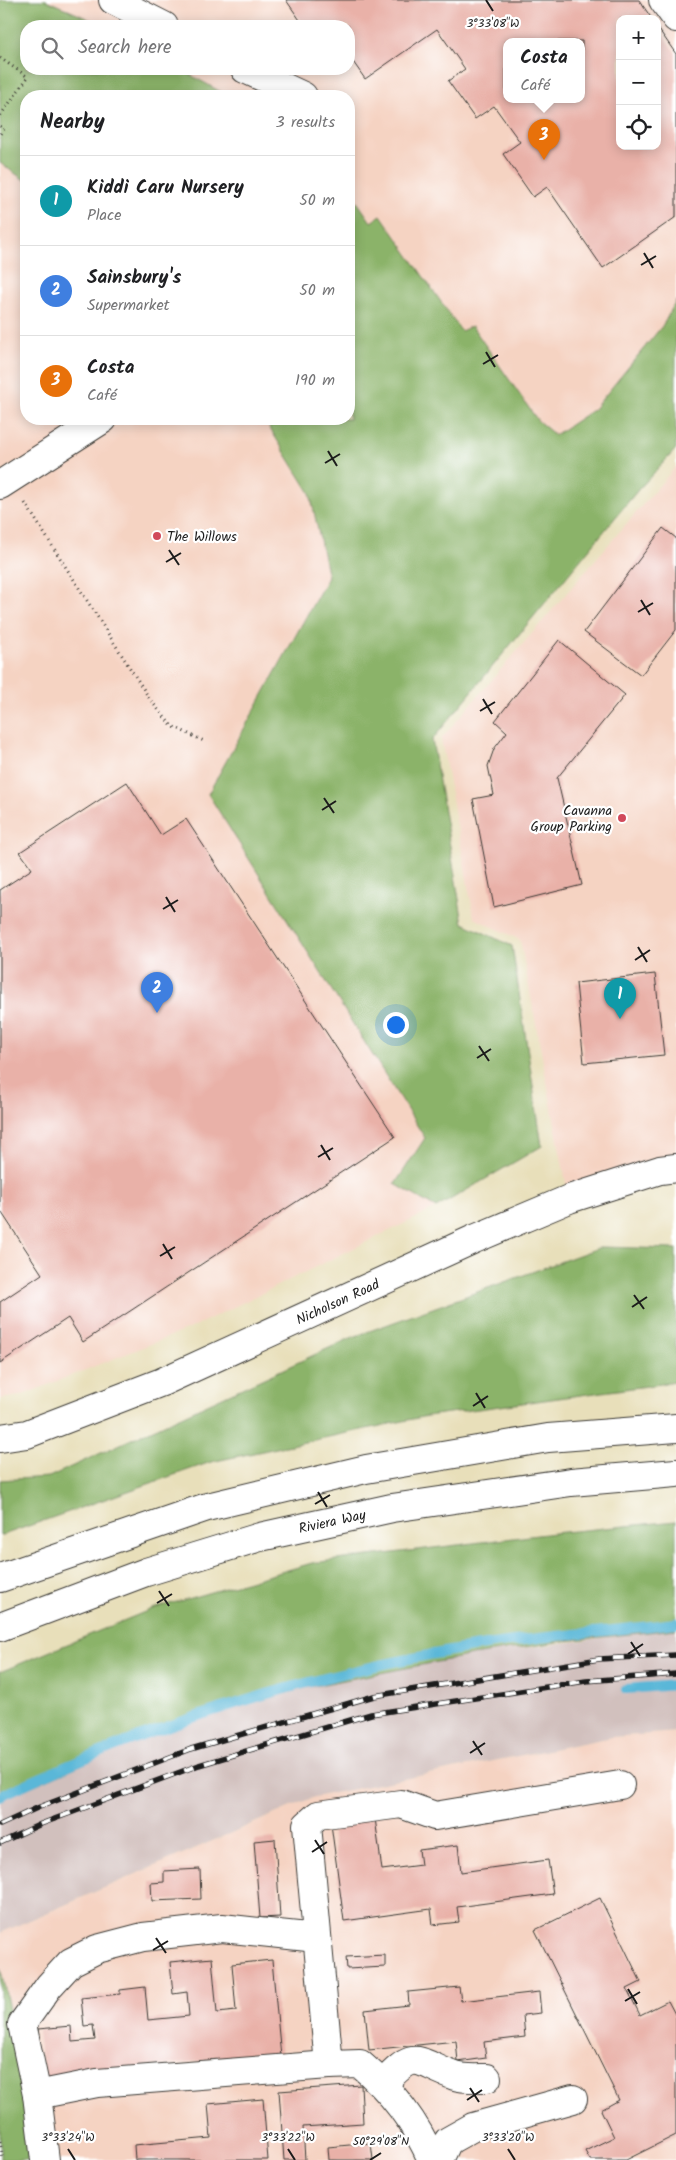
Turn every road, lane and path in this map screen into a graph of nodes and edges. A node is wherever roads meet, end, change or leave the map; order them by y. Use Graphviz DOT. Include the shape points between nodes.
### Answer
graph roads {
  1 [pos="113,0"];
  2 [pos="664,0"];
  3 [pos="676,18"];
  4 [pos="152,20"];
  5 [pos="0,58"];
  6 [pos="20,72"];
  7 [pos="25,75"];
  8 [pos="258,75"];
  9 [pos="290,90"];
  10 [pos="0,116"];
  11 [pos="0,126"];
  12 [pos="0,134"];
  13 [pos="94,425"];
  14 [pos="5,482"];
  15 [pos="206,742"];
  16 [pos="676,1168"];
  17 [pos="676,1428"];
  18 [pos="0,1438"];
  19 [pos="676,1473"];
  20 [pos="0,1578"];
  21 [pos="0,1627"];
  22 [pos="620,1785"];
  23 [pos="317,1938"];
  24 [pos="329,2065"];
  25 [pos="487,2078"];
  26 [pos="384,2084"];
  27 [pos="37,2096"];
  28 [pos="573,2099"];
  29 [pos="0,2141"];
  30 [pos="3,2160"];
  31 [pos="45,2160"];
  32 [pos="432,2160"];
  33 [pos="439,2160"];
  1 -- 4 [label="main road"];
  2 -- 3 [label="main road"];
  5 -- 6 [label="path"];
  7 -- 10 [label="path" via="28,77"];
  8 -- 9 [label="main road"];
  11 -- 12 [label="path" via="4,129"];
  13 -- 14 [label="main road"];
  14 -- 15 [label="path" via="151,701 172,726"];
  16 -- 18 [label="main road, Nicholson Road" via="660,1170 569,1199 162,1382 28,1434"];
  17 -- 20 [label="main road" via="548,1438 366,1470 207,1506"];
  19 -- 21 [label="main road, Riviera Way" via="571,1482 392,1508 260,1537 146,1572"];
  22 -- 23 [label="main road" via="435,1816 400,1804 318,1815 307,1825"];
  23 -- 24 [label="main road"];
  23 -- 27 [label="main road" via="222,1928 144,1937 97,1949 71,1962 22,2024"];
  24 -- 26 [label="main road" via="360,2064"];
  24 -- 27 [label="main road" via="97,2083"];
  25 -- 26 [label="main road" via="456,2076 421,2060 402,2064"];
  26 -- 32 [label="main road" via="422,2137"];
  27 -- 31 [label="main road"];
  28 -- 33 [label="main road" via="473,2127 448,2140"];
  29 -- 30 [label="path"];
}
